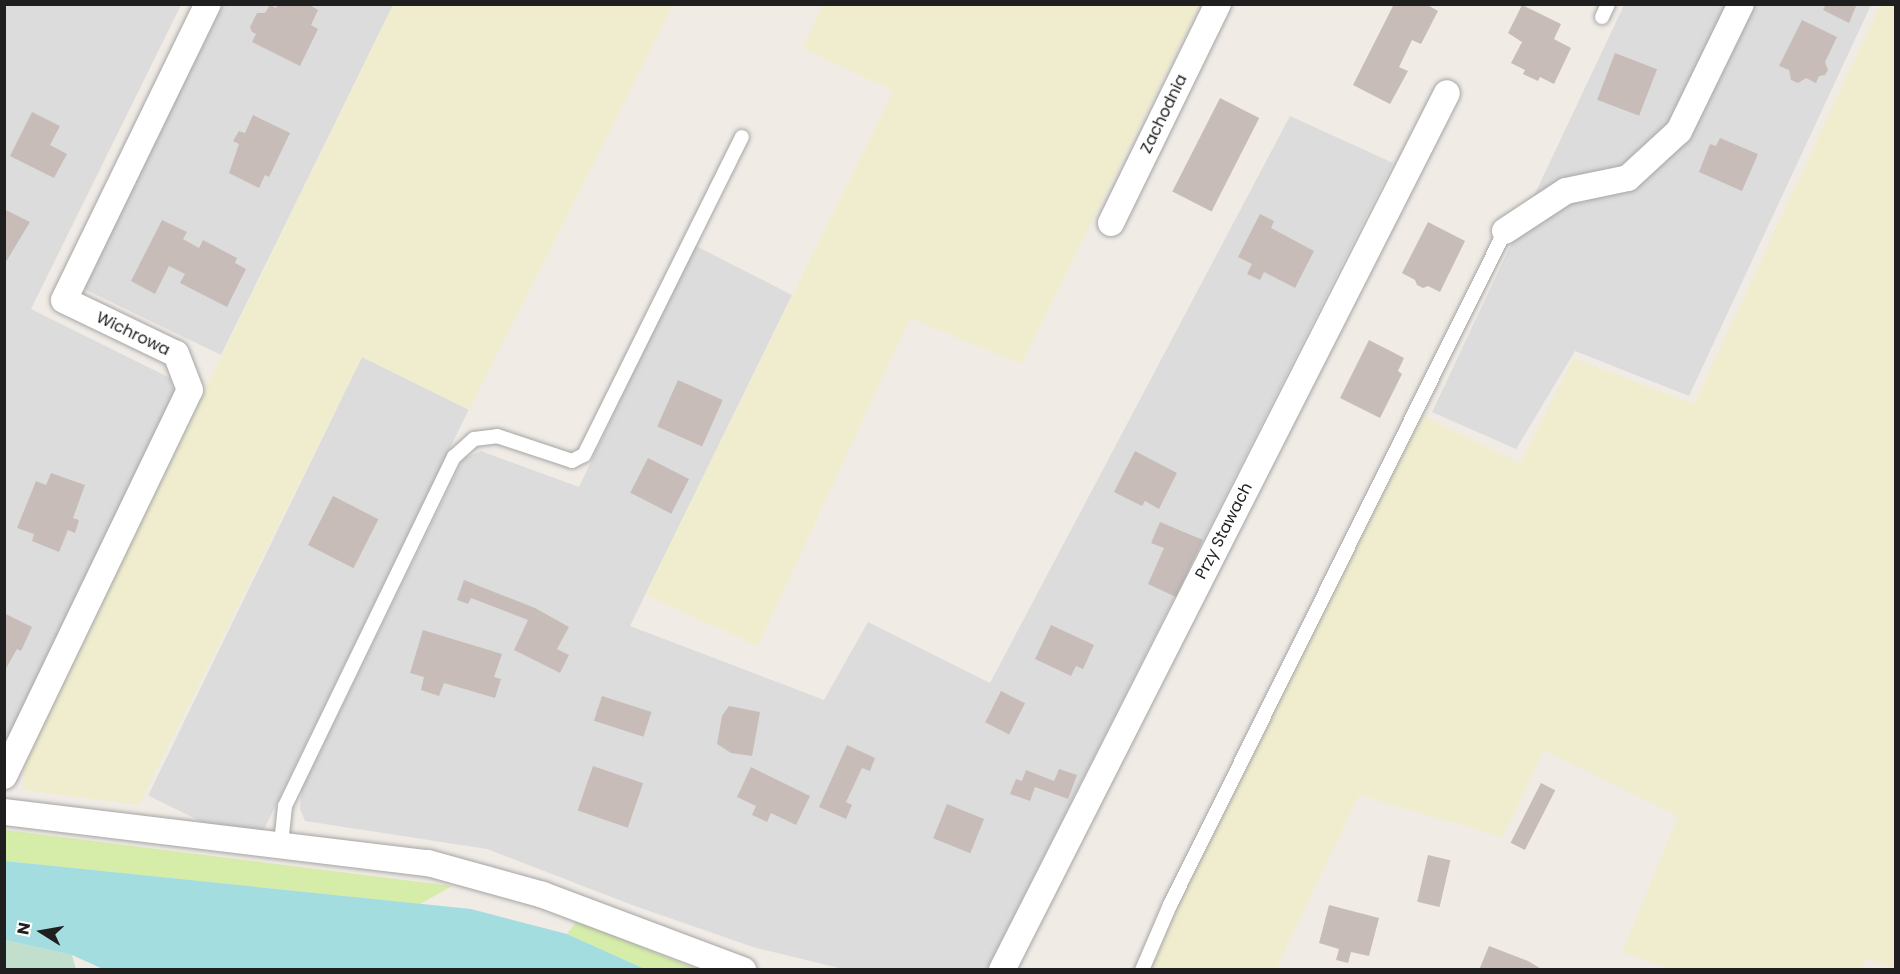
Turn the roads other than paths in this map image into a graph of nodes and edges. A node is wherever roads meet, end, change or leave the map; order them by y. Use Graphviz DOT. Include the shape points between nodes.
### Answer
graph roads {
  1 [pos="208,4"];
  2 [pos="1218,4"];
  3 [pos="1740,4"];
  4 [pos="1447,93"];
  5 [pos="742,137"];
  6 [pos="1111,223"];
  7 [pos="1505,231"];
  8 [pos="4,776"];
  9 [pos="4,812"];
  10 [pos="281,844"];
  11 [pos="743,969"];
  12 [pos="1002,969"];
  13 [pos="1142,969"];
  1 -- 8 [label="street, Wichrowa" via="64,300 176,354 190,390"];
  2 -- 6 [label="street, Zachodnia"];
  3 -- 7 [label="street" via="1679,131 1628,178 1566,191"];
  4 -- 12 [label="street, Przy Stawach"];
  5 -- 10 [label="lane" via="584,455 572,461 497,436 474,439 454,456 285,806"];
  7 -- 13 [label="lane" via="1170,905"];
  9 -- 10 [label="street"];
  10 -- 11 [label="street" via="428,863 481,876"];
}
